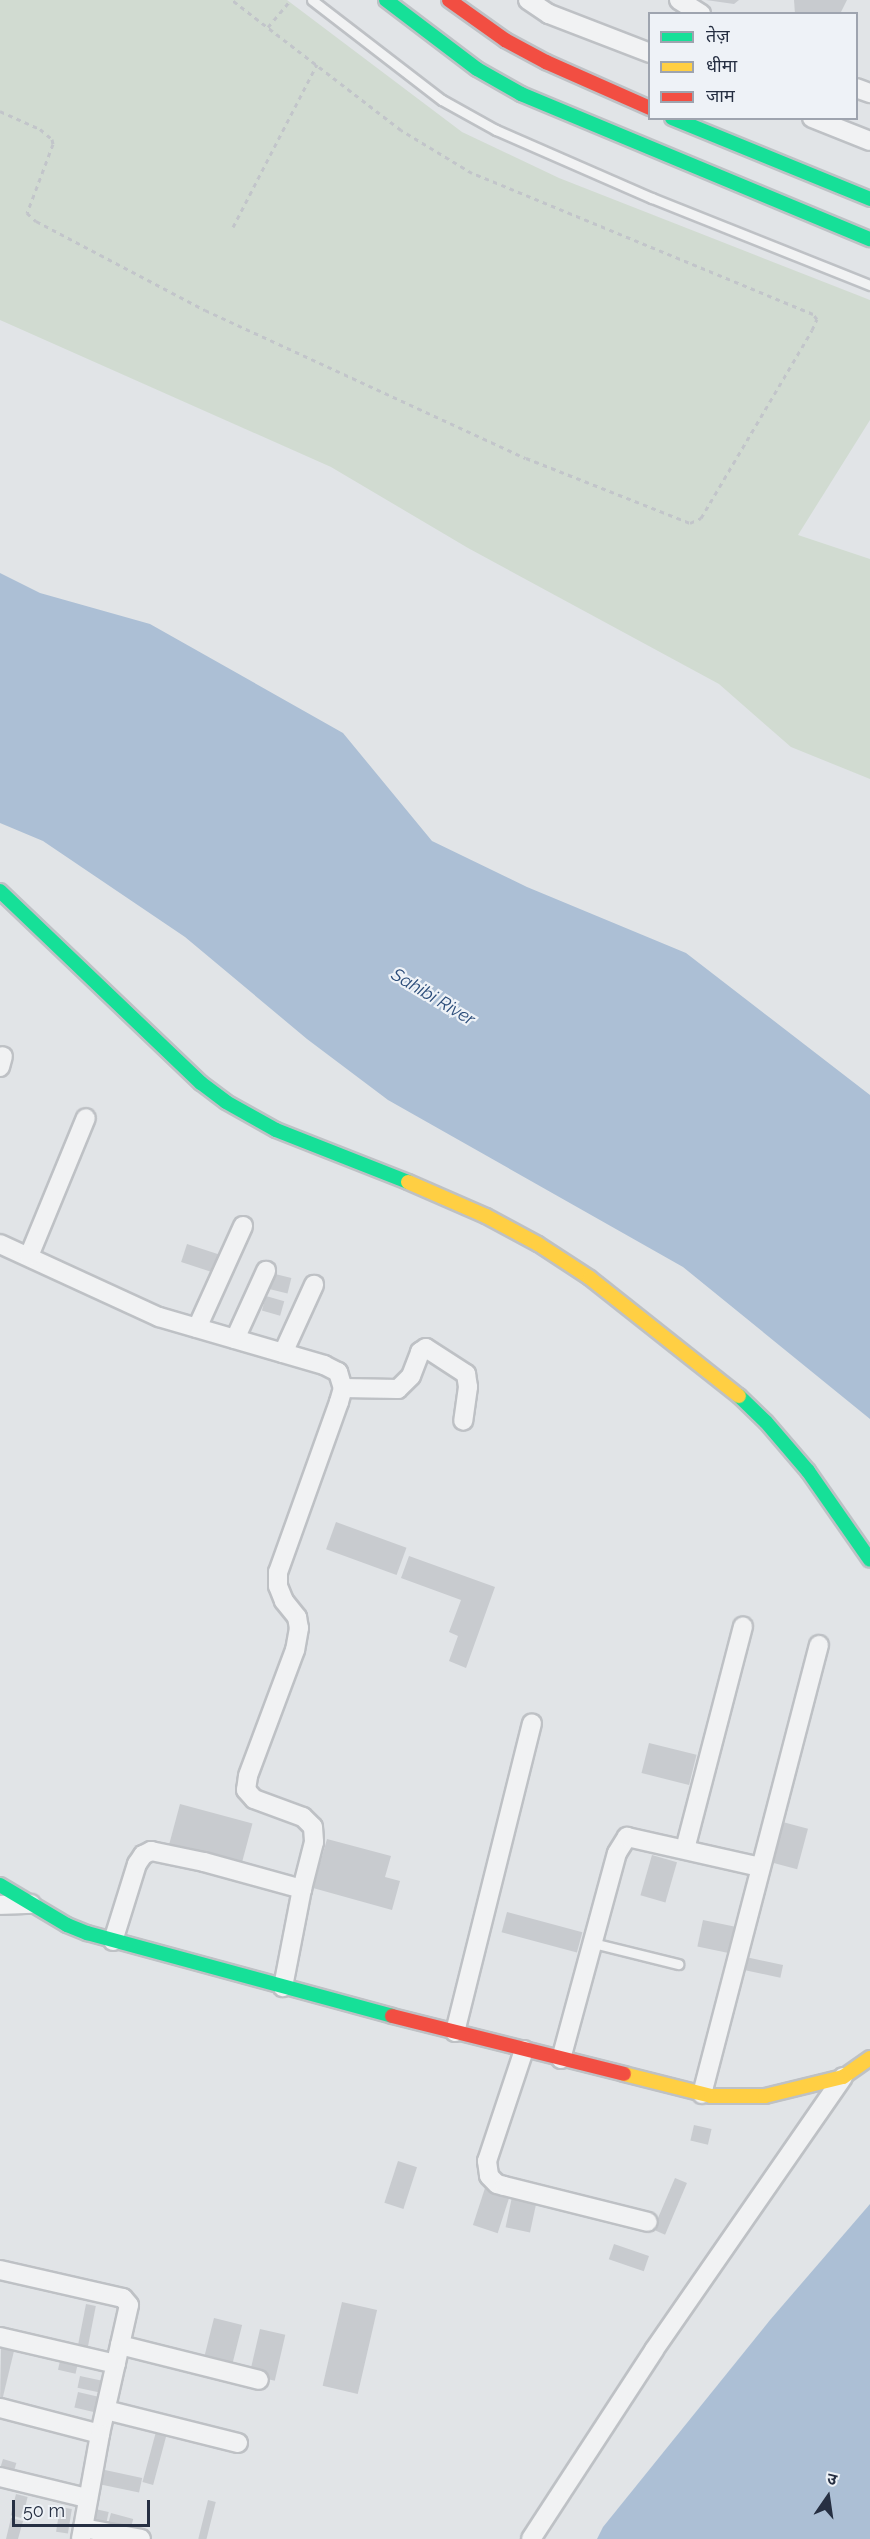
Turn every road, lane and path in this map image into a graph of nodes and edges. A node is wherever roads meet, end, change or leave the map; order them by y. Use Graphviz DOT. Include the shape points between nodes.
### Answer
graph roads {
  1 [pos="232,0"];
  2 [pos="291,0"];
  3 [pos="312,0"];
  4 [pos="386,0"];
  5 [pos="449,0"];
  6 [pos="528,0"];
  7 [pos="679,0"];
  8 [pos="698,12"];
  9 [pos="268,27"];
  10 [pos="648,52"];
  11 [pos="317,64"];
  12 [pos="648,107"];
  13 [pos="0,111"];
  14 [pos="677,120"];
  15 [pos="817,120"];
  16 [pos="870,141"];
  17 [pos="870,199"];
  18 [pos="233,227"];
  19 [pos="870,239"];
  20 [pos="870,285"];
  21 [pos="0,891"];
  22 [pos="86,1118"];
  23 [pos="243,1226"];
  24 [pos="0,1244"];
  25 [pos="29,1256"];
  26 [pos="266,1270"];
  27 [pos="314,1286"];
  28 [pos="197,1328"];
  29 [pos="235,1339"];
  30 [pos="283,1353"];
  31 [pos="343,1388"];
  32 [pos="463,1421"];
  33 [pos="870,1560"];
  34 [pos="742,1626"];
  35 [pos="819,1645"];
  36 [pos="532,1723"];
  37 [pos="684,1849"];
  38 [pos="760,1868"];
  39 [pos="0,1885"];
  40 [pos="302,1888"];
  41 [pos="32,1904"];
  42 [pos="0,1905"];
  43 [pos="113,1941"];
  44 [pos="593,1943"];
  45 [pos="678,1964"];
  46 [pos="284,1987"];
  47 [pos="455,2032"];
  48 [pos="524,2050"];
  49 [pos="870,2058"];
  50 [pos="561,2059"];
  51 [pos="843,2077"];
  52 [pos="702,2094"];
  53 [pos="648,2222"];
  54 [pos="0,2270"];
  55 [pos="0,2337"];
  56 [pos="120,2345"];
  57 [pos="116,2364"];
  58 [pos="259,2380"];
  59 [pos="0,2408"];
  60 [pos="106,2410"];
  61 [pos="100,2433"];
  62 [pos="238,2443"];
  63 [pos="0,2477"];
  64 [pos="87,2498"];
  65 [pos="82,2534"];
  66 [pos="141,2539"];
  67 [pos="531,2539"];
  1 -- 9 [label="path"];
  2 -- 9 [label="path"];
  3 -- 20 [label="lane" via="442,100 496,130 652,198"];
  4 -- 19 [label="street" via="477,69 521,94"];
  5 -- 12 [label="street" via="515,46"];
  6 -- 10 [label="street" via="549,14"];
  7 -- 8 [label="street"];
  9 -- 11 [label="path"];
  11 -- 13 [label="path" via="401,130 472,174 813,314 817,319 812,330 701,518 690,523 526,458 205,310 36,220 27,213 52,140 40,129"];
  11 -- 18 [label="path"];
  14 -- 17 [label="street"];
  15 -- 16 [label="street"];
  21 -- 33 [label="street" via="201,1083 226,1102 276,1130 486,1216 590,1278 766,1422 808,1471"];
  22 -- 25 [label="street"];
  23 -- 28 [label="street"];
  24 -- 25 [label="street"];
  25 -- 28 [label="street" via="137,1308"];
  26 -- 29 [label="street"];
  27 -- 30 [label="street"];
  28 -- 29 [label="street"];
  29 -- 30 [label="street"];
  30 -- 31 [label="street" via="338,1372"];
  31 -- 32 [label="street" via="398,1389 411,1376 420,1352 426,1348 466,1374"];
  31 -- 40 [label="street" via="278,1572 278,1586 297,1617 299,1628 295,1650 246,1790 254,1800 303,1817 313,1827 314,1842"];
  34 -- 37 [label="street"];
  35 -- 38 [label="street"];
  36 -- 47 [label="street"];
  37 -- 38 [label="street"];
  37 -- 44 [label="street" via="627,1837 617,1853"];
  38 -- 52 [label="street"];
  39 -- 41 [label="street"];
  40 -- 43 [label="street" via="151,1851 136,1864"];
  40 -- 46 [label="street"];
  41 -- 42 [label="street"];
  41 -- 43 [label="street" via="67,1925"];
  43 -- 46 [label="street"];
  44 -- 45 [label="lane"];
  44 -- 50 [label="street"];
  46 -- 47 [label="street"];
  47 -- 48 [label="street"];
  48 -- 50 [label="street"];
  48 -- 53 [label="street" via="487,2161 489,2176 497,2184"];
  49 -- 51 [label="street"];
  50 -- 52 [label="street"];
  51 -- 52 [label="street" via="765,2096"];
  51 -- 67 [label="street" via="654,2350"];
  54 -- 56 [label="street" via="128,2301"];
  55 -- 57 [label="street"];
  56 -- 57 [label="street"];
  56 -- 58 [label="street"];
  57 -- 60 [label="street"];
  59 -- 61 [label="street"];
  60 -- 61 [label="street"];
  60 -- 62 [label="street"];
  61 -- 64 [label="street"];
  63 -- 64 [label="street"];
  64 -- 65 [label="street"];
  65 -- 66 [label="street"];
}
